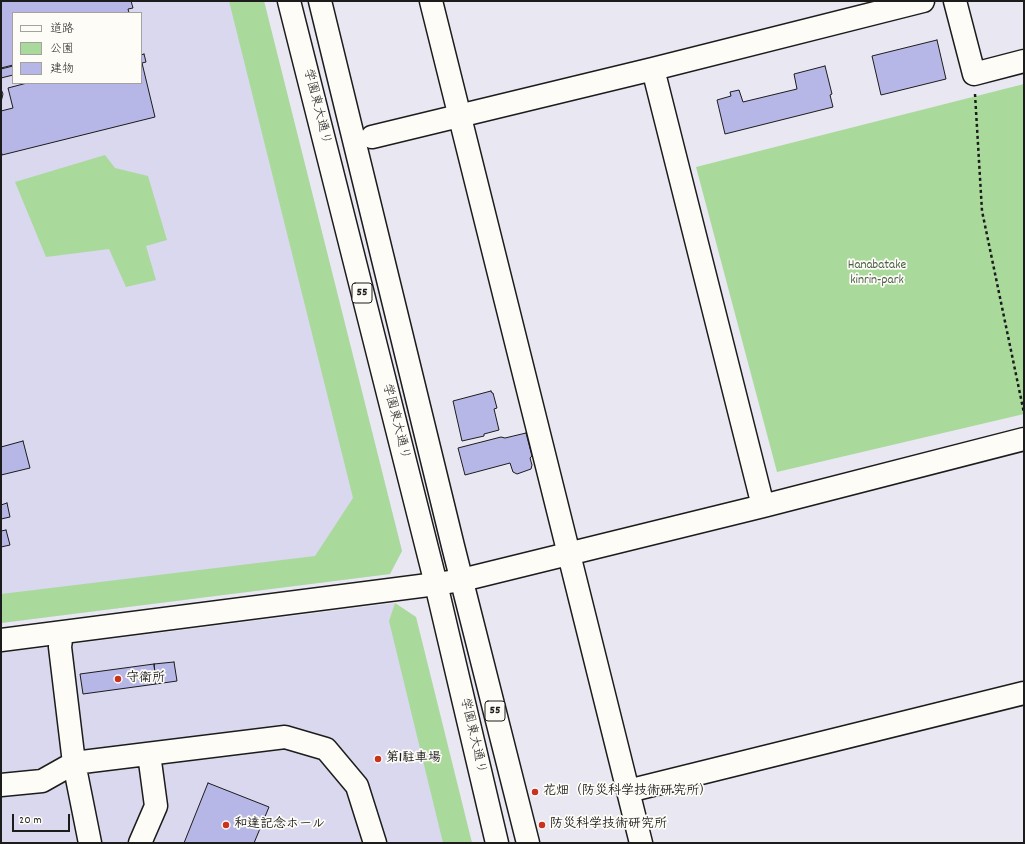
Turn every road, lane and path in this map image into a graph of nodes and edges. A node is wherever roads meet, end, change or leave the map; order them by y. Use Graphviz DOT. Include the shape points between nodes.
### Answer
graph roads {
  1 [pos="289,1"];
  2 [pos="320,1"];
  3 [pos="431,1"];
  4 [pos="923,1"];
  5 [pos="956,1"];
  6 [pos="1024,61"];
  7 [pos="653,69"];
  8 [pos="974,74"];
  9 [pos="459,116"];
  10 [pos="372,137"];
  11 [pos="1024,413"];
  12 [pos="1024,439"];
  13 [pos="763,506"];
  14 [pos="568,553"];
  15 [pos="462,580"];
  16 [pos="436,584"];
  17 [pos="62,632"];
  18 [pos="1,640"];
  19 [pos="1024,693"];
  20 [pos="148,754"];
  21 [pos="74,763"];
  22 [pos="1,785"];
  23 [pos="628,791"];
  24 [pos="90,843"];
  25 [pos="140,843"];
  26 [pos="375,843"];
  27 [pos="497,843"];
  28 [pos="528,843"];
  29 [pos="641,843"];
  1 -- 16 [label="street, 学園東大通り / 55"];
  2 -- 15 [label="street, 55"];
  3 -- 9 [label="street"];
  4 -- 7 [label="street"];
  5 -- 8 [label="street"];
  6 -- 8 [label="street"];
  7 -- 9 [label="street"];
  7 -- 13 [label="street"];
  8 -- 11 [label="path" via="982,211"];
  9 -- 10 [label="street"];
  9 -- 14 [label="street"];
  12 -- 13 [label="street"];
  13 -- 14 [label="street"];
  14 -- 15 [label="street"];
  14 -- 23 [label="street"];
  15 -- 16 [label="street"];
  15 -- 28 [label="street, 55"];
  16 -- 17 [label="street"];
  16 -- 27 [label="street, 学園東大通り / 55"];
  17 -- 18 [label="street"];
  17 -- 21 [label="street" via="60,647"];
  19 -- 23 [label="street"];
  20 -- 21 [label="street"];
  20 -- 25 [label="street" via="156,806"];
  20 -- 26 [label="street" via="285,737 326,749 357,786"];
  21 -- 22 [label="street" via="42,781"];
  21 -- 24 [label="street"];
  23 -- 29 [label="street"];
}
